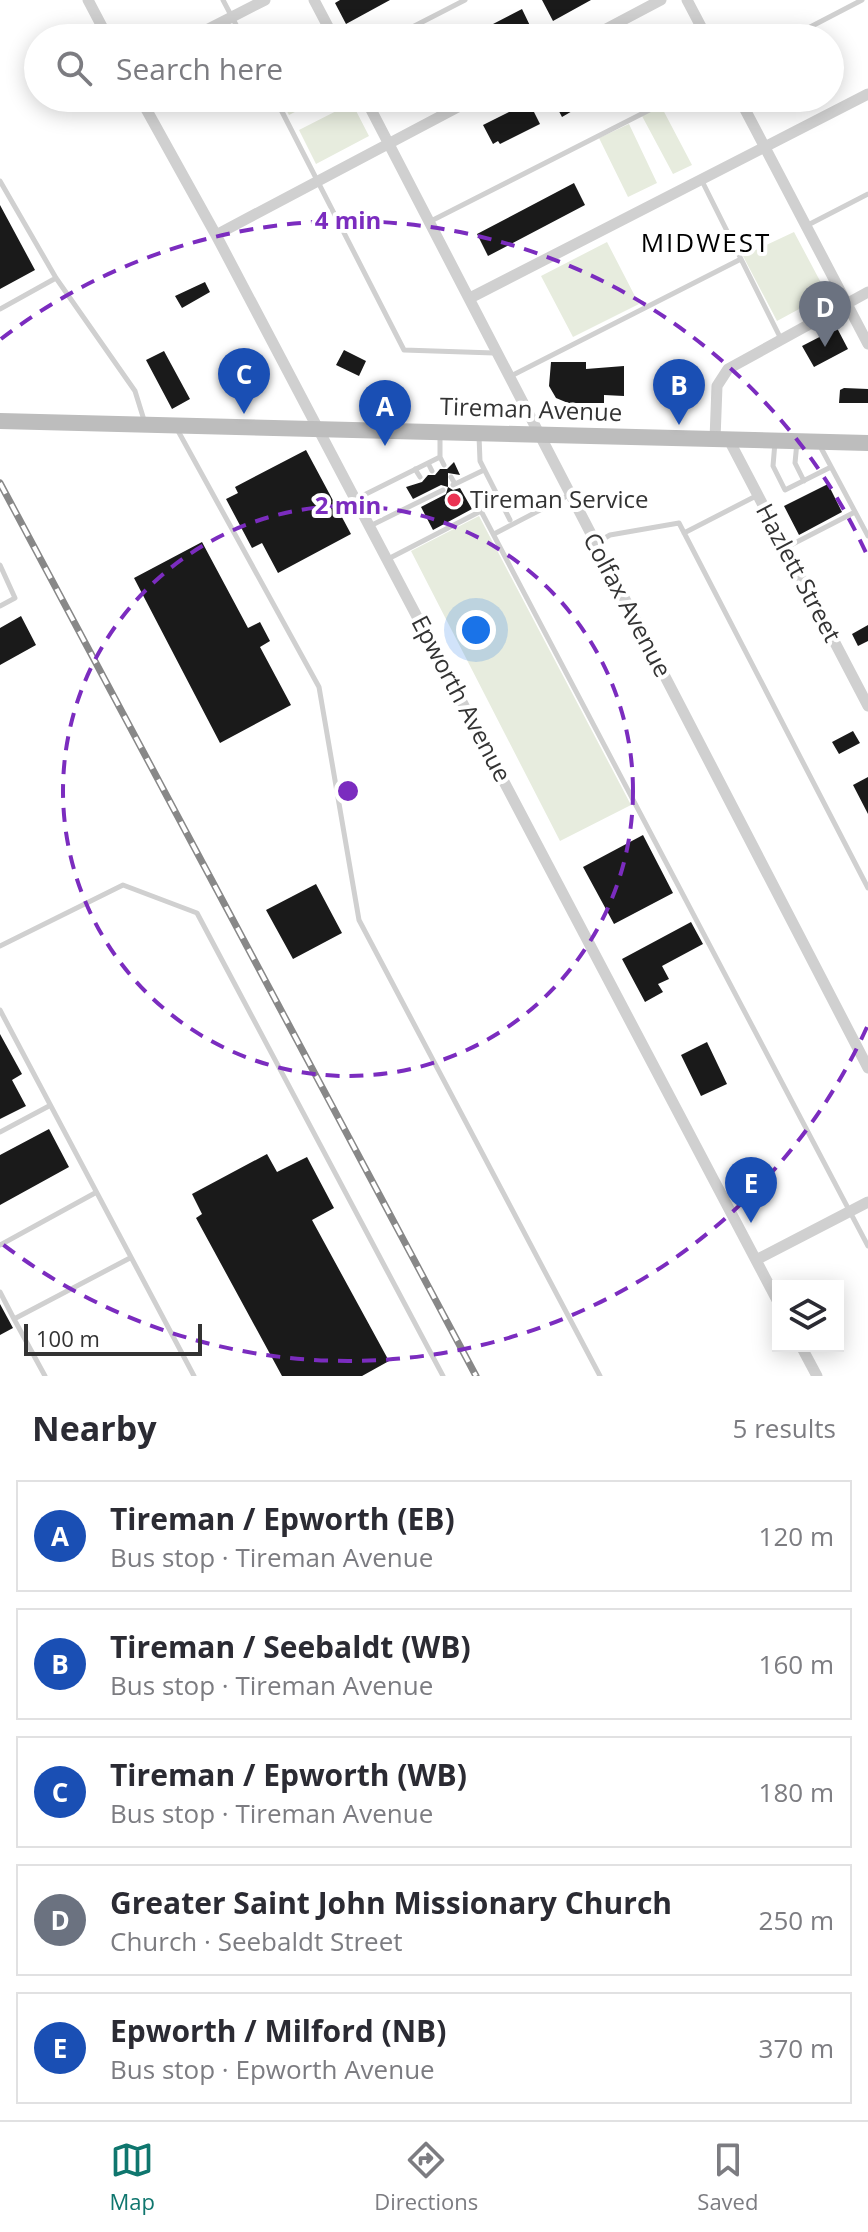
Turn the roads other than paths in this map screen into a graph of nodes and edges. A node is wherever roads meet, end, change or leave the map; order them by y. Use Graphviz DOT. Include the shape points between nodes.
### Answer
graph roads {
  1 [pos="88,0"];
  2 [pos="223,0"];
  3 [pos="265,0"];
  4 [pos="314,0"];
  5 [pos="465,0"];
  6 [pos="661,0"];
  7 [pos="687,0"];
  8 [pos="862,0"];
  9 [pos="232,17"];
  10 [pos="101,24"];
  11 [pos="218,24"];
  12 [pos="236,24"];
  13 [pos="327,24"];
  14 [pos="418,24"];
  15 [pos="616,24"];
  16 [pos="700,24"];
  17 [pos="816,24"];
  18 [pos="868,94"];
  19 [pos="844,106"];
  20 [pos="148,112"];
  21 [pos="282,112"];
  22 [pos="372,112"];
  23 [pos="448,112"];
  24 [pos="645,112"];
  25 [pos="746,112"];
  26 [pos="833,112"];
  27 [pos="389,143"];
  28 [pos="764,147"];
  29 [pos="701,179"];
  30 [pos="0,181"];
  31 [pos="319,181"];
  32 [pos="868,194"];
  33 [pos="430,221"];
  34 [pos="806,226"];
  35 [pos="216,235"];
  36 [pos="741,259"];
  37 [pos="56,278"];
  38 [pos="868,292"];
  39 [pos="470,298"];
  40 [pos="847,303"];
  41 [pos="0,309"];
  42 [pos="781,340"];
  43 [pos="868,344"];
  44 [pos="499,353"];
  45 [pos="511,376"];
  46 [pos="0,421"];
  47 [pos="145,424"];
  48 [pos="174,425"];
  49 [pos="318,429"];
  50 [pos="440,432"];
  51 [pos="479,433"];
  52 [pos="540,435"];
  53 [pos="722,440"];
  54 [pos="775,441"];
  55 [pos="797,441"];
  56 [pos="818,442"];
  57 [pos="868,443"];
  58 [pos="440,457"];
  59 [pos="428,463"];
  60 [pos="444,465"];
  61 [pos="831,467"];
  62 [pos="415,469"];
  63 [pos="484,470"];
  64 [pos="432,471"];
  65 [pos="405,474"];
  66 [pos="420,477"];
  67 [pos="451,477"];
  68 [pos="804,481"];
  69 [pos="410,483"];
  70 [pos="438,484"];
  71 [pos="426,490"];
  72 [pos="417,495"];
  73 [pos="569,495"];
  74 [pos="757,495"];
  75 [pos="429,497"];
  76 [pos="355,499"];
  77 [pos="420,502"];
  78 [pos="855,512"];
  79 [pos="510,520"];
  80 [pos="370,526"];
  81 [pos="684,533"];
  82 [pos="494,534"];
  83 [pos="868,536"];
  84 [pos="595,543"];
  85 [pos="786,547"];
  86 [pos="387,559"];
  87 [pos="0,565"];
  88 [pos="0,606"];
  89 [pos="868,706"];
  90 [pos="868,888"];
  91 [pos="0,946"];
  92 [pos="0,1010"];
  93 [pos="868,1068"];
  94 [pos="49,1106"];
  95 [pos="0,1132"];
  96 [pos="95,1193"];
  97 [pos="868,1202"];
  98 [pos="850,1211"];
  99 [pos="0,1245"];
  100 [pos="868,1246"];
  101 [pos="130,1258"];
  102 [pos="756,1260"];
  103 [pos="772,1291"];
  104 [pos="0,1292"];
  105 [pos="14,1319"];
  106 [pos="804,1352"];
  107 [pos="45,1376"];
  108 [pos="194,1376"];
  109 [pos="443,1376"];
  110 [pos="600,1376"];
  111 [pos="817,1376"];
  1 -- 10 [label="street"];
  2 -- 9 [label="lane"];
  3 -- 9 [label="street"];
  4 -- 13 [label="street"];
  5 -- 14 [label="lane"];
  6 -- 15 [label="street"];
  7 -- 16 [label="street"];
  8 -- 17 [label="lane"];
  9 -- 11 [label="street"];
  9 -- 12 [label="lane"];
  18 -- 19 [label="street"];
  20 -- 35 [label="street, Epworth Avenue"];
  21 -- 31 [label="lane"];
  22 -- 27 [label="street, Colfax Avenue"];
  23 -- 27 [label="street"];
  24 -- 33 [label="lane"];
  25 -- 28 [label="street"];
  26 -- 28 [label="street"];
  27 -- 31 [label="street"];
  27 -- 33 [label="street, Colfax Avenue"];
  28 -- 29 [label="street"];
  28 -- 34 [label="street"];
  29 -- 36 [label="lane"];
  29 -- 39 [label="street"];
  30 -- 37 [label="lane"];
  31 -- 35 [label="street"];
  31 -- 44 [label="lane" via="404,350"];
  32 -- 34 [label="lane"];
  33 -- 39 [label="street, Colfax Avenue"];
  34 -- 40 [label="street"];
  35 -- 49 [label="street, Epworth Avenue"];
  36 -- 42 [label="lane"];
  36 -- 45 [label="lane"];
  37 -- 41 [label="lane"];
  37 -- 47 [label="lane" via="135,391"];
  38 -- 40 [label="street"];
  39 -- 44 [label="street, Colfax Avenue"];
  40 -- 42 [label="street"];
  40 -- 43 [label="street"];
  42 -- 53 [label="street" via="721,377 717,386"];
  44 -- 45 [label="street, Colfax Avenue"];
  45 -- 52 [label="street, Colfax Avenue"];
  46 -- 47 [label="street, Tireman Avenue"];
  47 -- 48 [label="street, Tireman Avenue"];
  48 -- 49 [label="street, Tireman Avenue"];
  48 -- 110 [label="lane" via="319,687 359,920"];
  49 -- 50 [label="street, Tireman Avenue"];
  49 -- 76 [label="street, Epworth Avenue"];
  50 -- 51 [label="street, Tireman Avenue"];
  50 -- 58 [label="lane"];
  51 -- 52 [label="street, Tireman Avenue"];
  51 -- 63 [label="lane"];
  52 -- 53 [label="street, Tireman Avenue"];
  52 -- 73 [label="street, Colfax Avenue"];
  53 -- 54 [label="street, Tireman Avenue"];
  53 -- 74 [label="street, Hazlett Street"];
  54 -- 55 [label="street, Tireman Avenue"];
  54 -- 68 [label="lane" via="773,466 785,490"];
  55 -- 56 [label="street, Tireman Avenue"];
  55 -- 68 [label="lane" via="795,463"];
  56 -- 57 [label="street, Tireman Avenue"];
  56 -- 61 [label="lane"];
  58 -- 59 [label="lane"];
  58 -- 60 [label="lane"];
  59 -- 62 [label="lane"];
  59 -- 64 [label="lane"];
  61 -- 68 [label="lane"];
  61 -- 78 [label="lane"];
  62 -- 65 [label="lane"];
  62 -- 66 [label="lane"];
  63 -- 67 [label="lane" via="454,485"];
  63 -- 79 [label="lane"];
  65 -- 69 [label="lane"];
  65 -- 76 [label="lane"];
  70 -- 75 [label="lane" via="442,491"];
  71 -- 75 [label="lane"];
  72 -- 77 [label="lane"];
  73 -- 82 [label="lane"];
  73 -- 84 [label="street, Colfax Avenue"];
  74 -- 81 [label="lane"];
  74 -- 85 [label="street, Hazlett Street"];
  75 -- 77 [label="lane"];
  76 -- 80 [label="street, Epworth Avenue"];
  77 -- 80 [label="lane"];
  78 -- 83 [label="lane"];
  78 -- 85 [label="lane"];
  80 -- 86 [label="street, Epworth Avenue"];
  81 -- 84 [label="lane" via="679,523 610,535"];
  81 -- 90 [label="lane"];
  82 -- 86 [label="lane" via="481,511"];
  82 -- 98 [label="lane"];
  84 -- 93 [label="street, Colfax Avenue"];
  85 -- 89 [label="street, Hazlett Street"];
  86 -- 102 [label="street, Epworth Avenue"];
  87 -- 88 [label="lane" via="15,598"];
  91 -- 109 [label="lane" via="123,885 197,913"];
  92 -- 94 [label="lane"];
  94 -- 95 [label="lane"];
  94 -- 96 [label="lane"];
  96 -- 99 [label="lane"];
  96 -- 101 [label="lane"];
  97 -- 98 [label="street"];
  98 -- 100 [label="lane"];
  98 -- 102 [label="street"];
  101 -- 105 [label="lane"];
  101 -- 108 [label="lane"];
  102 -- 103 [label="street, Epworth Avenue"];
  104 -- 105 [label="lane"];
  105 -- 107 [label="lane"];
  106 -- 111 [label="street"];
}
